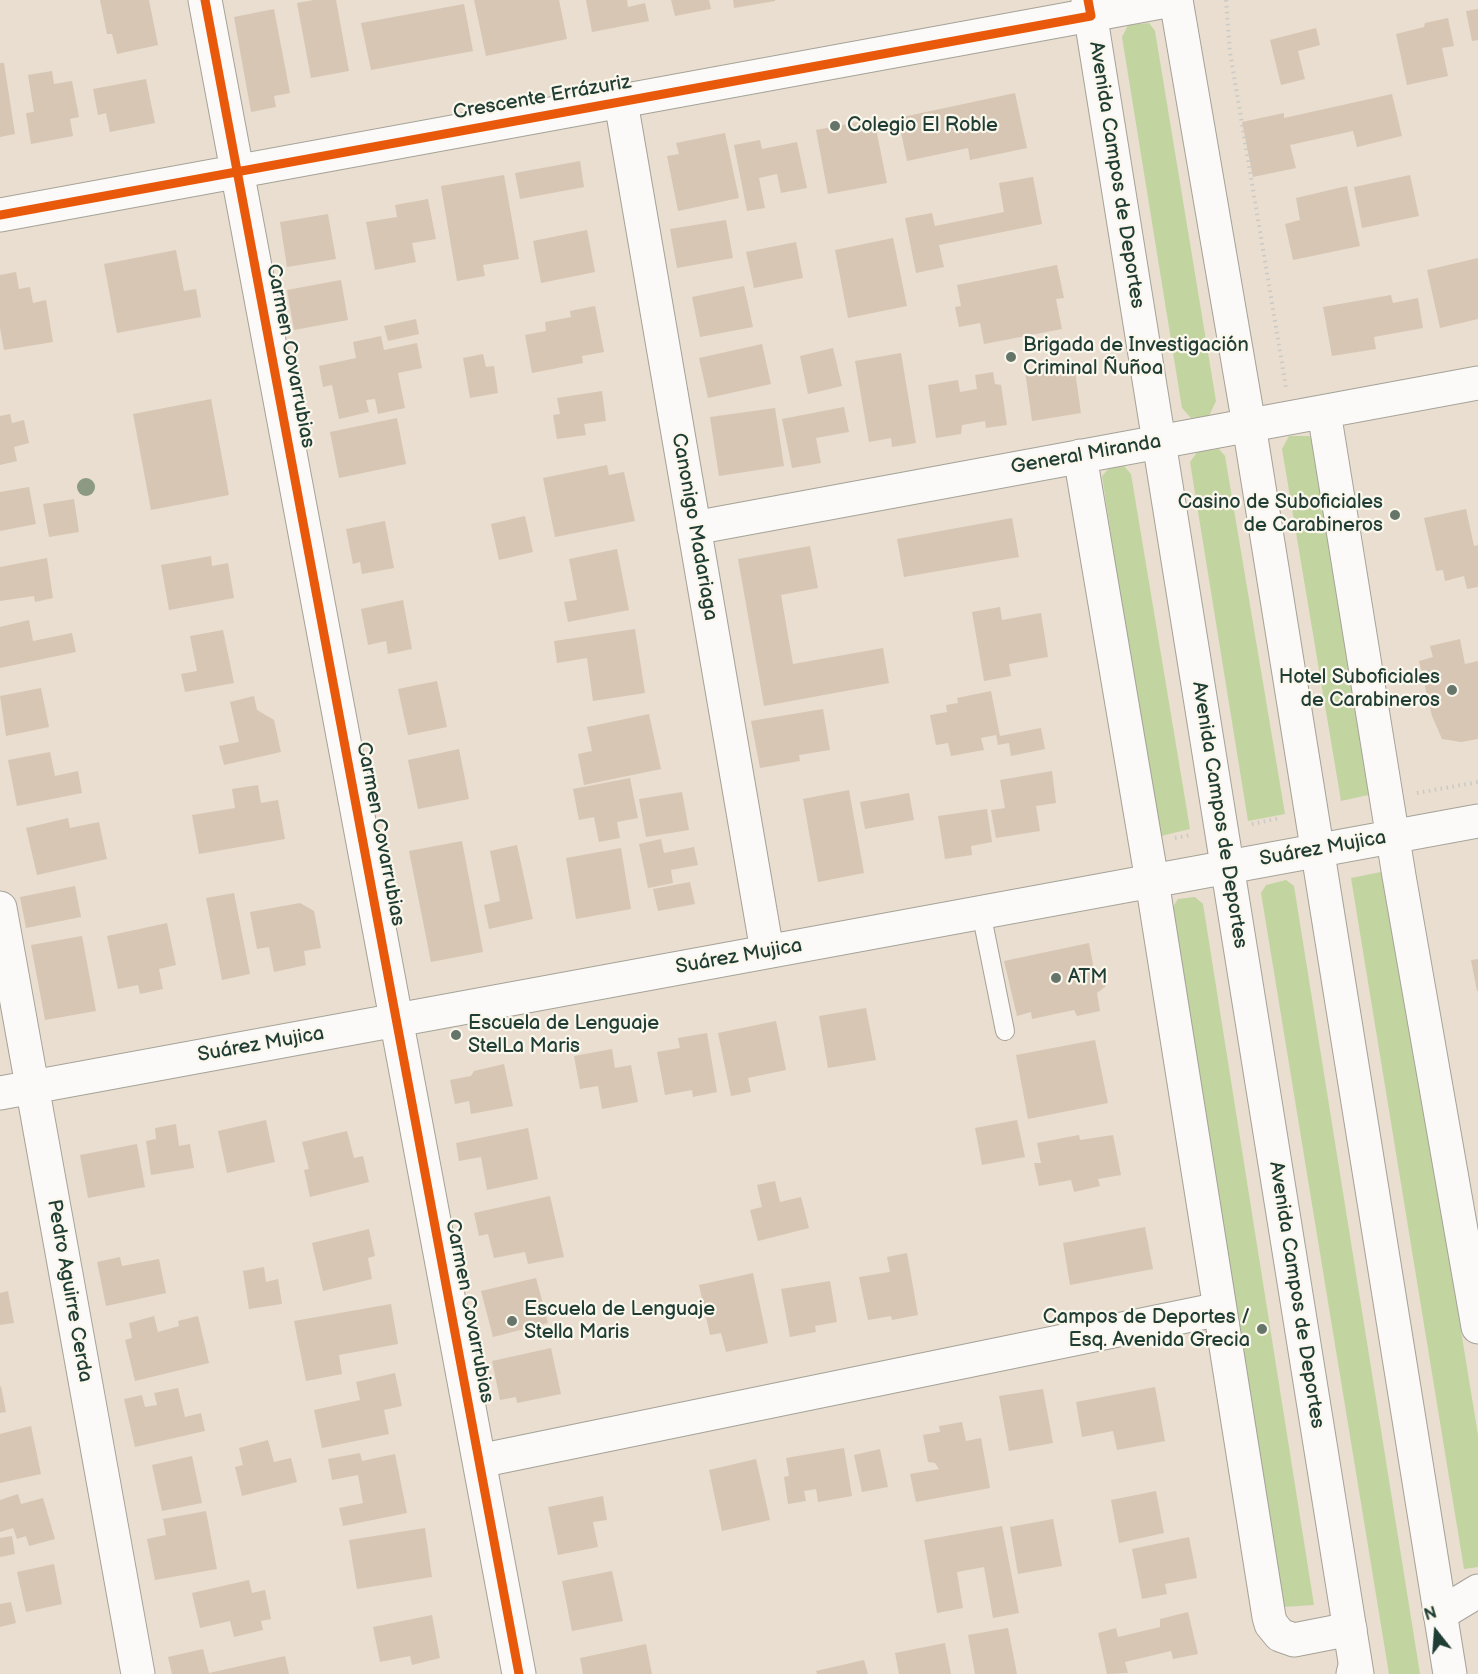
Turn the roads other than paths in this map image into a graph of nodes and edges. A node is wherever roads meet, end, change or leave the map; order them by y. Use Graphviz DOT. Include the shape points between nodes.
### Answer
graph roads {
  1 [pos="204,0"];
  2 [pos="1174,0"];
  3 [pos="1090,8"];
  4 [pos="621,102"];
  5 [pos="237,172"];
  6 [pos="0,215"];
  7 [pos="1478,383"];
  8 [pos="1324,412"];
  9 [pos="1249,426"];
  10 [pos="1159,442"];
  11 [pos="1080,456"];
  12 [pos="694,528"];
  13 [pos="1478,821"];
  14 [pos="1393,836"];
  15 [pos="1317,850"];
  16 [pos="1227,867"];
  17 [pos="1152,881"];
  18 [pos="0,908"];
  19 [pos="981,912"];
  20 [pos="767,951"];
  21 [pos="397,1020"];
  22 [pos="1005,1031"];
  23 [pos="32,1087"];
  24 [pos="0,1093"];
  25 [pos="1471,1252"];
  26 [pos="1220,1309"];
  27 [pos="1478,1328"];
  28 [pos="479,1461"];
  29 [pos="1478,1591"];
  30 [pos="1440,1614"];
  31 [pos="1350,1629"];
  32 [pos="1355,1671"];
  33 [pos="138,1674"];
  34 [pos="519,1674"];
  35 [pos="1450,1674"];
  1 -- 5 [label="street, Carmen Covarrubias"];
  2 -- 3 [label="street, Crescente Errázuriz"];
  2 -- 9 [label="street"];
  3 -- 4 [label="street, Crescente Errázuriz"];
  3 -- 10 [label="street, Avenida Campos de Deportes"];
  4 -- 5 [label="street, Crescente Errázuriz"];
  4 -- 12 [label="street, Canonigo Madariaga"];
  5 -- 6 [label="street, Crescente Errázuriz"];
  5 -- 21 [label="street, Carmen Covarrubias"];
  7 -- 8 [label="street, General Miranda"];
  8 -- 9 [label="street, General Miranda"];
  8 -- 14 [label="street"];
  9 -- 10 [label="street, General Miranda"];
  9 -- 15 [label="street"];
  10 -- 11 [label="street, General Miranda"];
  10 -- 16 [label="street, Avenida Campos de Deportes"];
  11 -- 12 [label="street, General Miranda"];
  11 -- 17 [label="street"];
  12 -- 20 [label="street, Canonigo Madariaga"];
  13 -- 14 [label="street, Suárez Mujica"];
  14 -- 15 [label="street, Suárez Mujica"];
  14 -- 25 [label="street"];
  15 -- 16 [label="street, Suárez Mujica"];
  15 -- 30 [label="street"];
  16 -- 17 [label="street, Suárez Mujica"];
  16 -- 31 [label="street, Avenida Campos de Deportes"];
  17 -- 19 [label="street, Suárez Mujica"];
  17 -- 26 [label="street"];
  18 -- 23 [label="street, Pedro Aguirre Cerda"];
  19 -- 20 [label="street, Suárez Mujica"];
  19 -- 22 [label="lane"];
  20 -- 21 [label="street, Suárez Mujica"];
  21 -- 23 [label="street, Suárez Mujica"];
  21 -- 28 [label="street, Carmen Covarrubias"];
  23 -- 24 [label="street, Suárez Mujica"];
  23 -- 33 [label="street, Pedro Aguirre Cerda"];
  25 -- 27 [label="street"];
  26 -- 28 [label="street"];
  26 -- 31 [label="street" via="1271,1624 1280,1635 1294,1640"];
  28 -- 34 [label="street, Carmen Covarrubias"];
  29 -- 30 [label="street"];
  30 -- 35 [label="street"];
  31 -- 32 [label="street, Avenida Campos de Deportes"];
}
